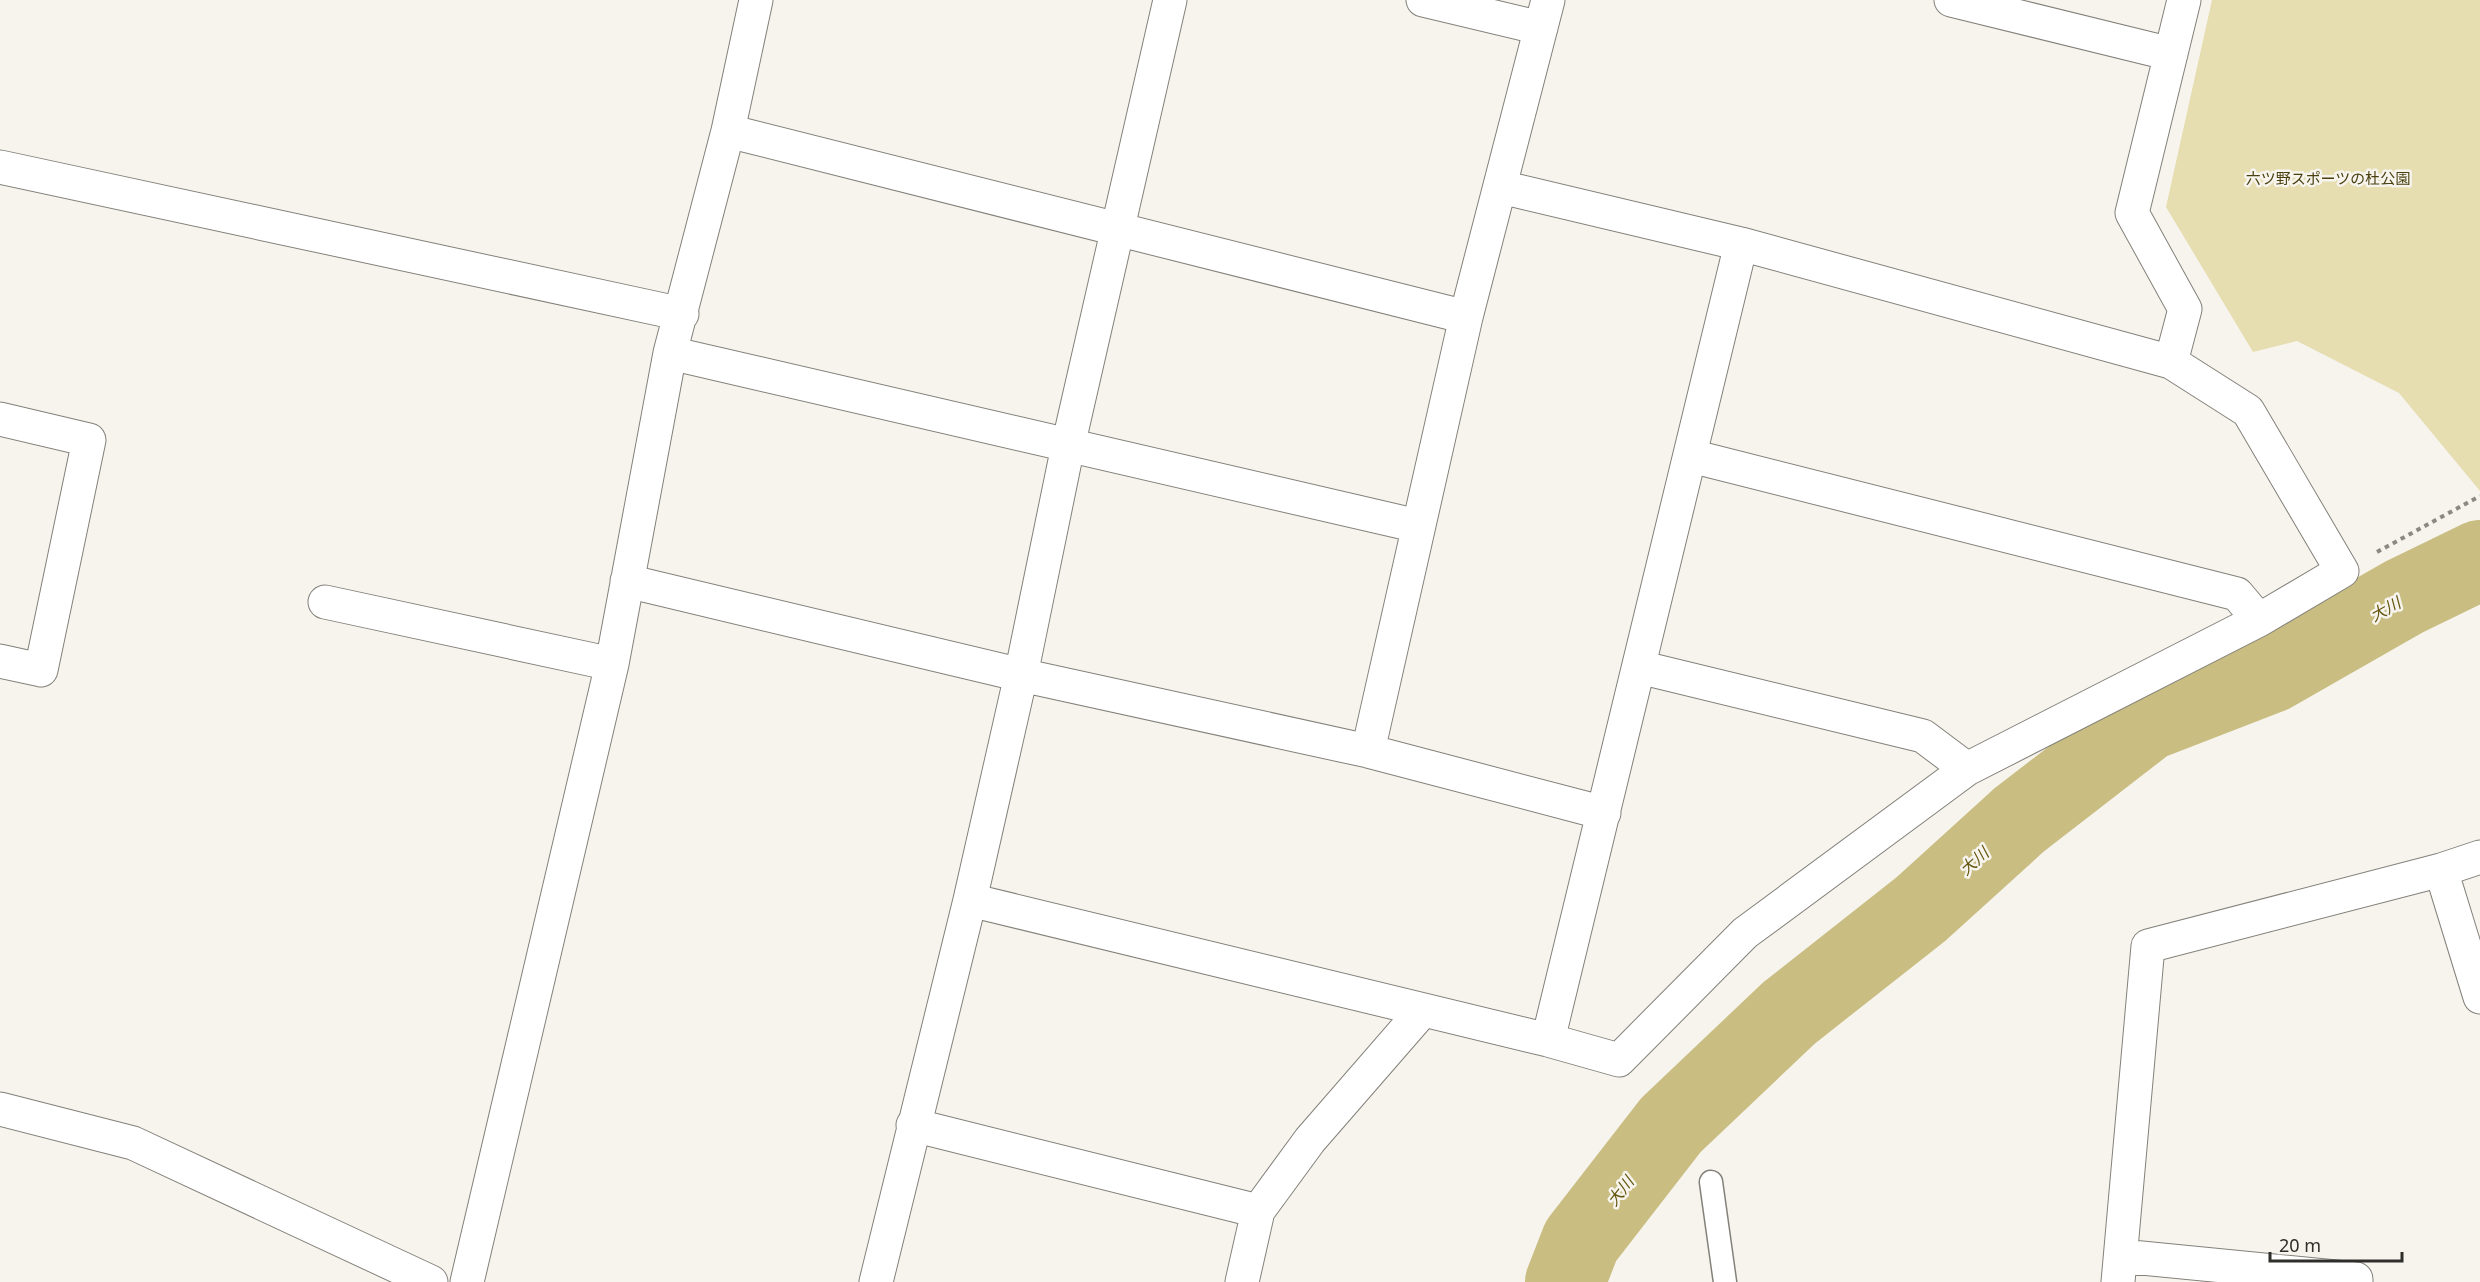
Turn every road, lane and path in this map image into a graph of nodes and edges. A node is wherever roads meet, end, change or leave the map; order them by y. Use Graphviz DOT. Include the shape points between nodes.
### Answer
graph roads {
  1 [pos="756,0"];
  2 [pos="1170,0"];
  3 [pos="1423,0"];
  4 [pos="1951,0"];
  5 [pos="2184,0"];
  6 [pos="1545,14"];
  7 [pos="2170,54"];
  8 [pos="729,131"];
  9 [pos="0,167"];
  10 [pos="1501,187"];
  11 [pos="1118,229"];
  12 [pos="1741,244"];
  13 [pos="682,314"];
  14 [pos="1466,317"];
  15 [pos="670,353"];
  16 [pos="2171,362"];
  17 [pos="0,419"];
  18 [pos="1068,446"];
  19 [pos="1691,456"];
  20 [pos="2480,496"];
  21 [pos="1418,526"];
  22 [pos="2342,571"];
  23 [pos="627,581"];
  24 [pos="325,602"];
  25 [pos="2259,620"];
  26 [pos="0,661"];
  27 [pos="612,664"];
  28 [pos="1639,667"];
  29 [pos="1021,675"];
  30 [pos="1368,751"];
  31 [pos="1967,769"];
  32 [pos="1604,813"];
  33 [pos="2480,857"];
  34 [pos="2441,870"];
  35 [pos="970,900"];
  36 [pos="2480,997"];
  37 [pos="1423,1010"];
  38 [pos="1548,1040"];
  39 [pos="0,1109"];
  40 [pos="913,1125"];
  41 [pos="1711,1182"];
  42 [pos="1258,1211"];
  43 [pos="2120,1269"];
  44 [pos="431,1282"];
  45 [pos="467,1282"];
  46 [pos="876,1282"];
  47 [pos="1242,1282"];
  48 [pos="1725,1282"];
  49 [pos="2356,1282"];
  1 -- 8 [label="street"];
  2 -- 11 [label="street"];
  3 -- 6 [label="street"];
  4 -- 7 [label="street"];
  5 -- 7 [label="street"];
  6 -- 10 [label="street"];
  7 -- 16 [label="street" via="2132,213 2185,309"];
  8 -- 11 [label="street"];
  8 -- 13 [label="street"];
  9 -- 13 [label="street"];
  10 -- 12 [label="street"];
  10 -- 14 [label="street"];
  11 -- 14 [label="street"];
  11 -- 18 [label="street"];
  12 -- 16 [label="street"];
  12 -- 19 [label="street"];
  13 -- 15 [label="street"];
  14 -- 21 [label="street"];
  15 -- 18 [label="street"];
  15 -- 23 [label="street"];
  16 -- 22 [label="street" via="2248,411"];
  17 -- 26 [label="street" via="89,440 41,670"];
  18 -- 21 [label="street"];
  18 -- 29 [label="street"];
  19 -- 25 [label="street" via="2237,594"];
  19 -- 28 [label="street"];
  20 -- 22 [label="path"];
  21 -- 30 [label="street"];
  22 -- 25 [label="street"];
  23 -- 27 [label="street"];
  23 -- 29 [label="street"];
  24 -- 27 [label="street"];
  25 -- 31 [label="street"];
  27 -- 45 [label="street"];
  28 -- 31 [label="street" via="1923,736"];
  28 -- 32 [label="street"];
  29 -- 30 [label="street"];
  29 -- 35 [label="street"];
  30 -- 32 [label="street"];
  31 -- 38 [label="street" via="1745,933 1619,1060"];
  32 -- 38 [label="street"];
  33 -- 34 [label="street"];
  34 -- 36 [label="street"];
  34 -- 43 [label="street" via="2148,946"];
  35 -- 37 [label="street"];
  35 -- 40 [label="street"];
  37 -- 38 [label="street"];
  37 -- 42 [label="street" via="1310,1140"];
  39 -- 44 [label="street" via="133,1143"];
  40 -- 42 [label="street"];
  40 -- 46 [label="street"];
  41 -- 48 [label="lane"];
  42 -- 47 [label="street"];
  43 -- 49 [label="street"];
}
